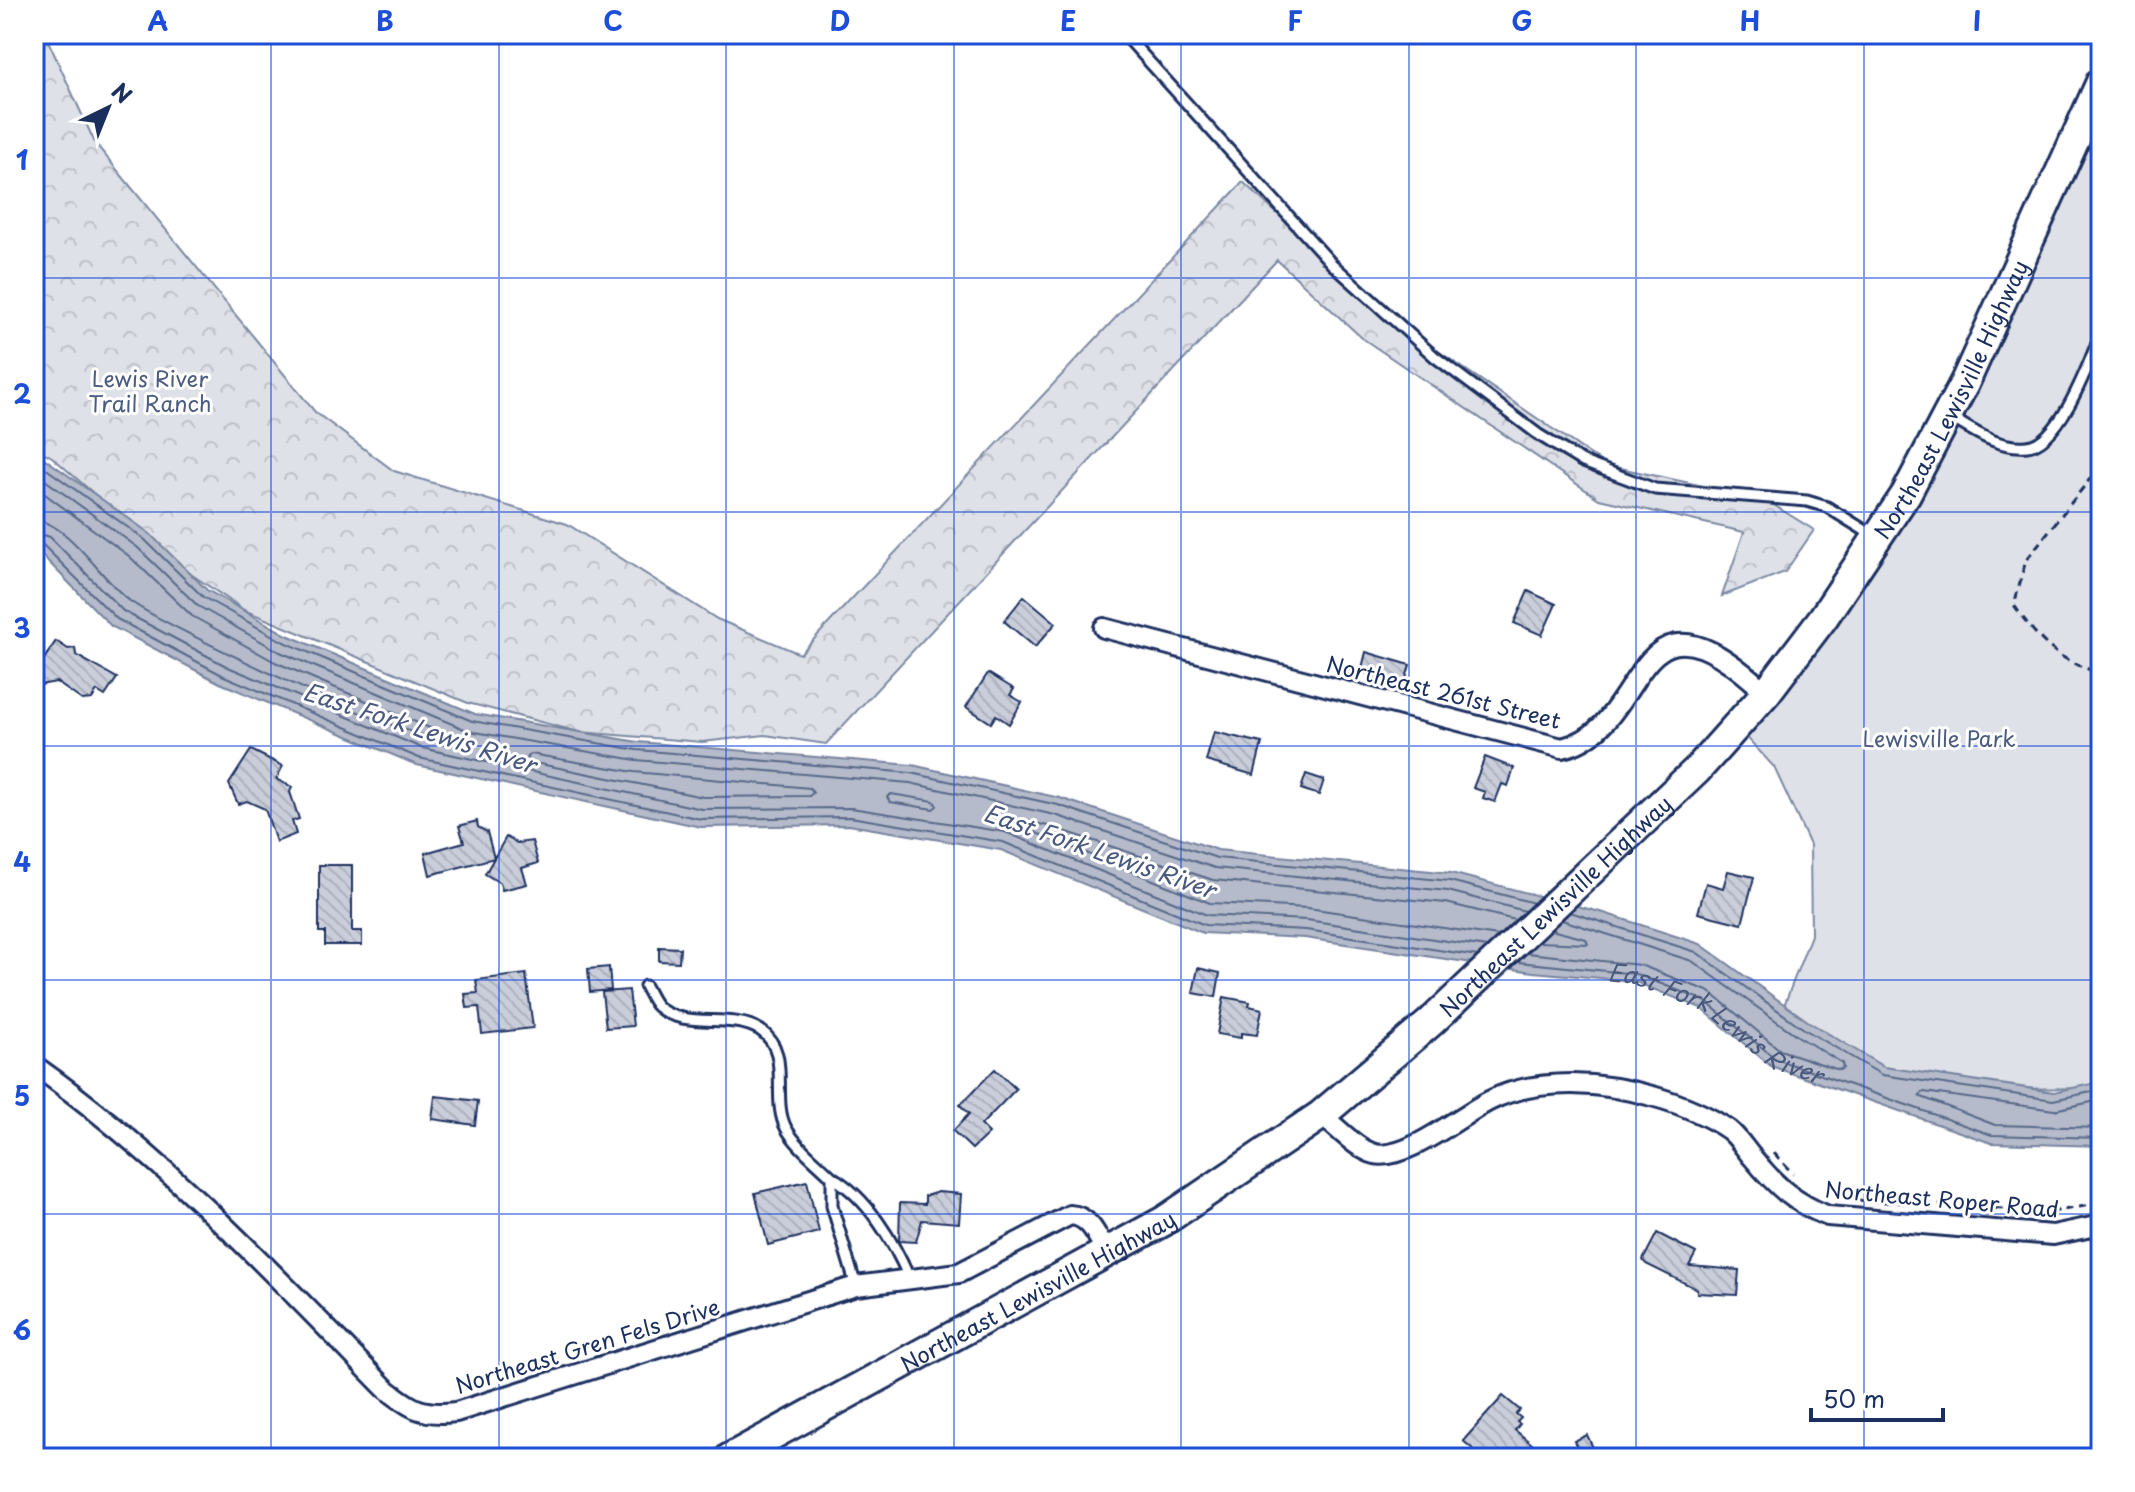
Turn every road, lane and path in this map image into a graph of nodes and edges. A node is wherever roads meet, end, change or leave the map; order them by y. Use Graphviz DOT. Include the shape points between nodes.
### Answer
graph roads {
  1 [pos="1124,34"];
  2 [pos="2101,82"];
  3 [pos="2101,333"];
  4 [pos="1949,417"];
  5 [pos="2101,465"];
  6 [pos="1878,538"];
  7 [pos="1104,628"];
  8 [pos="2101,673"];
  9 [pos="1766,693"];
  10 [pos="645,986"];
  11 [pos="34,1065"];
  12 [pos="1321,1115"];
  13 [pos="1765,1146"];
  14 [pos="832,1177"];
  15 [pos="1799,1180"];
  16 [pos="1846,1201"];
  17 [pos="2101,1203"];
  18 [pos="2101,1225"];
  19 [pos="1106,1252"];
  20 [pos="910,1280"];
  21 [pos="856,1286"];
  22 [pos="730,1458"];
  1 -- 6 [label="lane" via="1332,264 1435,357 1539,435 1583,462 1655,489 1807,501"];
  2 -- 4 [label="main road, Northeast Lewisville Highway"];
  3 -- 4 [label="lane" via="2065,411 2031,446 2004,445"];
  4 -- 6 [label="main road, Northeast Lewisville Highway"];
  5 -- 8 [label="path" via="2026,560 2014,605 2038,640 2061,657"];
  6 -- 9 [label="main road, Northeast Lewisville Highway"];
  7 -- 9 [label="street, Northeast 261st Street" via="1562,748 1590,739 1633,678 1673,646 1697,645 1717,652"];
  9 -- 12 [label="main road, Northeast Lewisville Highway" via="1697,770 1585,877 1431,1022"];
  10 -- 14 [label="lane" via="658,1008 679,1016 759,1029 776,1056 779,1108 786,1127"];
  11 -- 21 [label="street, Northeast Gren Fels Drive" via="134,1146 255,1256 385,1388 430,1415 456,1412"];
  12 -- 18 [label="street, Northeast Roper Road" via="1366,1151 1379,1155 1414,1145 1491,1099 1523,1089 1573,1084 1622,1090 1683,1107 1730,1131 1780,1190 1799,1205 1828,1216 2053,1235"];
  12 -- 19 [label="main road, Northeast Lewisville Highway" via="1214,1190"];
  13 -- 15 [label="path"];
  14 -- 20 [label="lane" via="848,1187 875,1220"];
  14 -- 21 [label="lane" via="832,1206"];
  16 -- 17 [label="path" via="2052,1212"];
  19 -- 20 [label="street, Northeast Gren Fels Drive" via="1089,1223 1070,1215 959,1273"];
  19 -- 22 [label="main road, Northeast Lewisville Highway"];
  20 -- 21 [label="street, Northeast Gren Fels Drive"];
}
